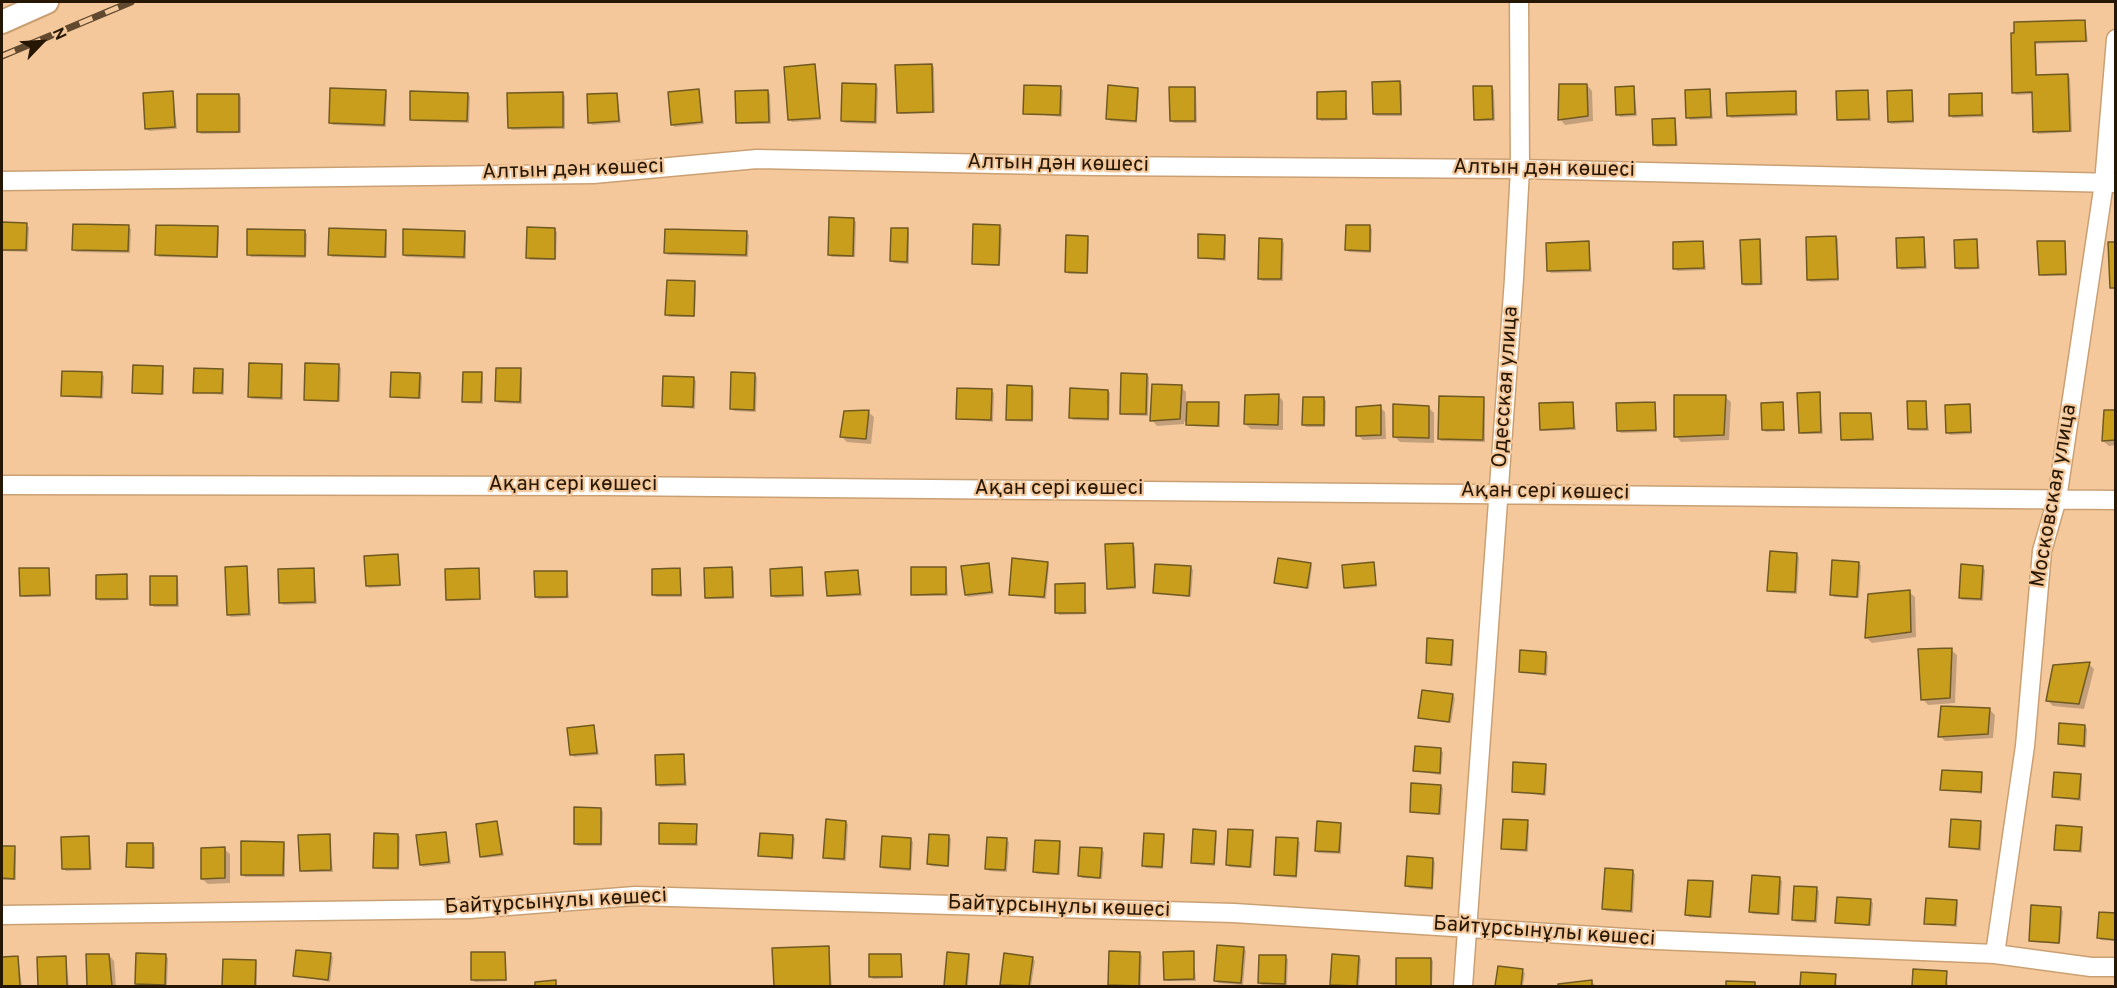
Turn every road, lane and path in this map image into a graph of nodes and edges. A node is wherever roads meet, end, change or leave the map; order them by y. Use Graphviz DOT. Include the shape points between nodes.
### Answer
graph roads {
  1 [pos="47,2"];
  2 [pos="1519,2"];
  3 [pos="2,22"];
  4 [pos="2115,39"];
  5 [pos="1520,169"];
  6 [pos="2,181"];
  7 [pos="2110,183"];
  8 [pos="2,484"];
  9 [pos="1500,493"];
  10 [pos="2057,499"];
  11 [pos="2115,500"];
  12 [pos="2,915"];
  13 [pos="1467,928"];
  14 [pos="1995,954"];
  15 [pos="2115,967"];
  16 [pos="1463,987"];
  1 -- 3 [label="main road"];
  2 -- 5 [label="street, Одесская улица"];
  4 -- 7 [label="street, Московская улица"];
  5 -- 6 [label="street, Алтын дән көшесі" via="757,159 593,174"];
  5 -- 7 [label="street, Алтын дән көшесі"];
  5 -- 9 [label="street, Одесская улица"];
  7 -- 10 [label="street, Московская улица"];
  8 -- 9 [label="street, Ақан сері көшесі"];
  9 -- 10 [label="street, Ақан сері көшесі"];
  9 -- 13 [label="street, Одесская улица"];
  10 -- 11 [label="street, Ақан сері көшесі"];
  10 -- 14 [label="street, Московская улица" via="2042,551 2025,746"];
  12 -- 13 [label="street, Байтұрсынұлы көшесі" via="470,909 635,896 1234,913"];
  13 -- 14 [label="street, Байтұрсынұлы көшесі"];
  13 -- 16 [label="street, Одесская улица"];
  14 -- 15 [label="street, Байтұрсынұлы көшесі"];
}
